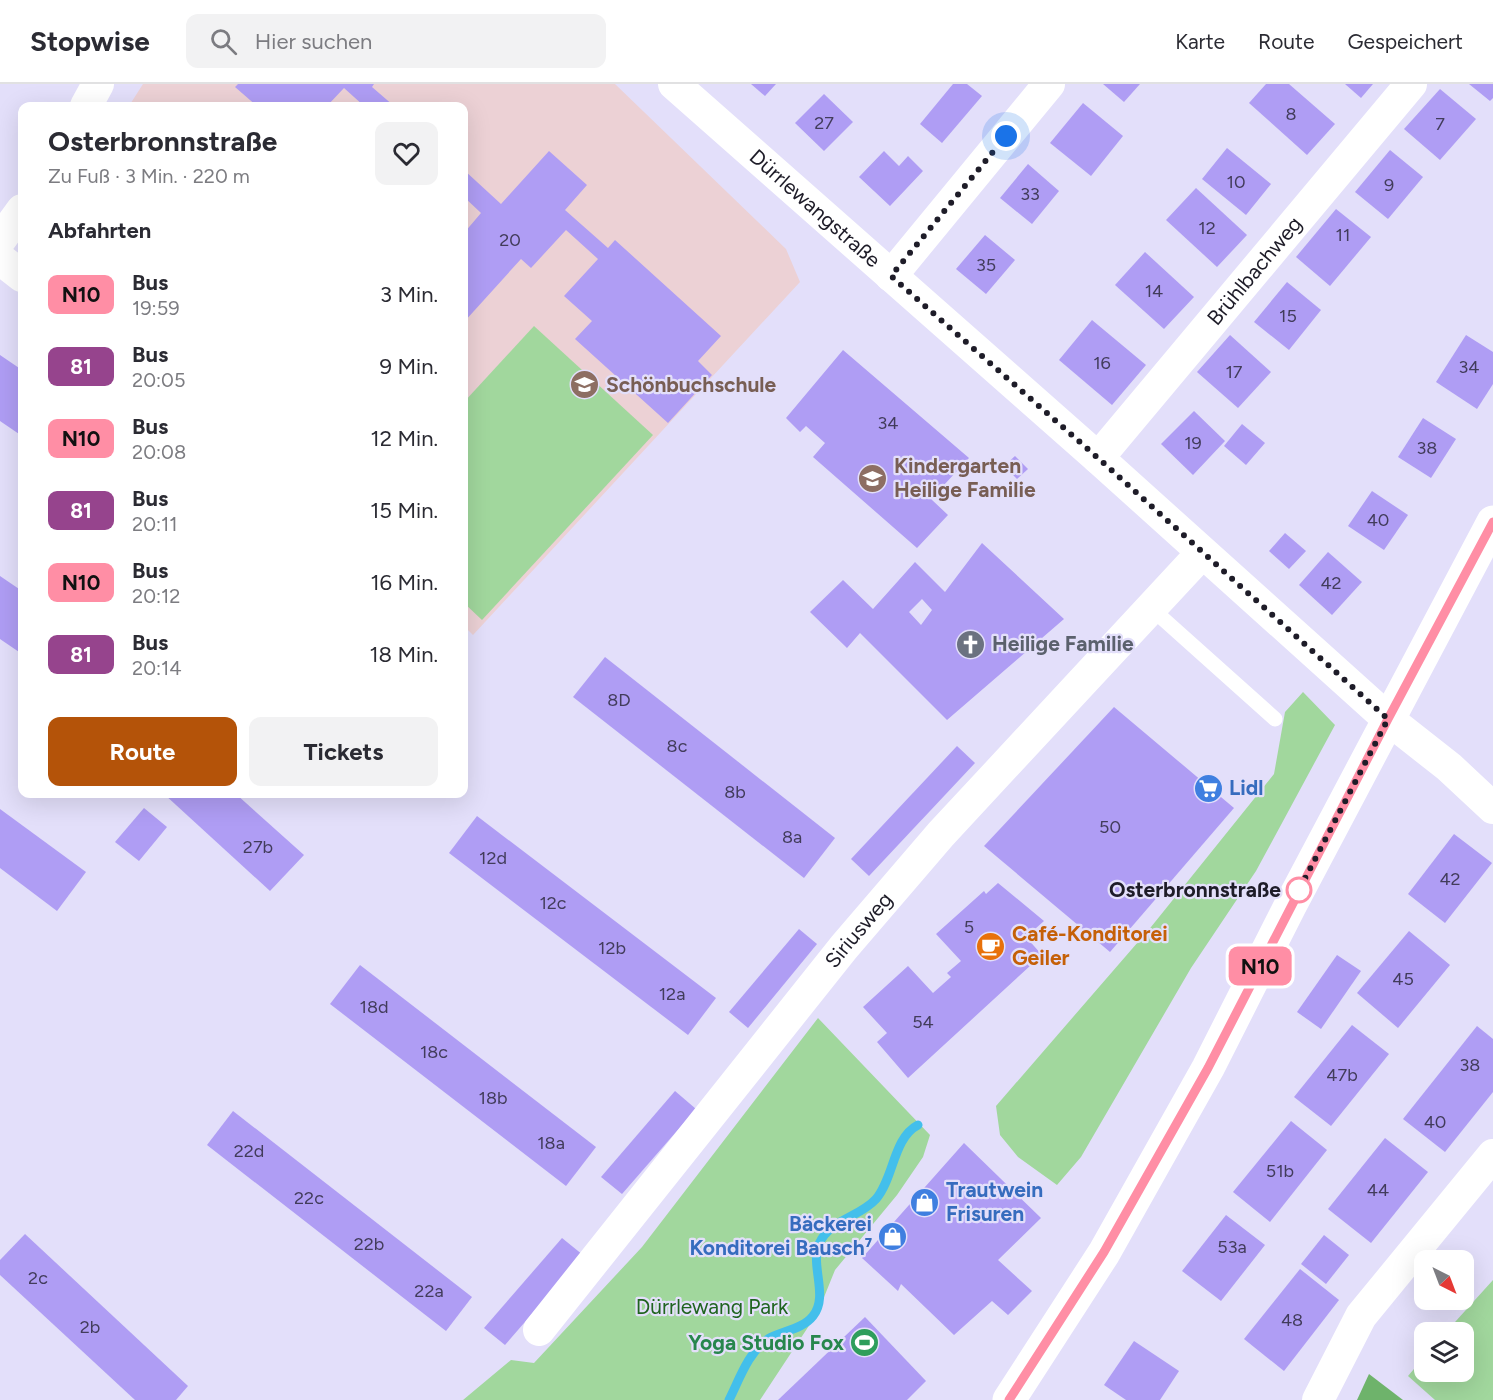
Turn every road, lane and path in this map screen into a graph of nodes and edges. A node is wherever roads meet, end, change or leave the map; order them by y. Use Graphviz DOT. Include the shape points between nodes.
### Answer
graph roads {
  1 [pos="98,84"];
  2 [pos="674,84"];
  3 [pos="1048,84"];
  4 [pos="1411,84"];
  5 [pos="88,102"];
  6 [pos="18,215"];
  7 [pos="0,240"];
  8 [pos="0,259"];
  9 [pos="18,273"];
  10 [pos="891,276"];
  11 [pos="1098,458"];
  12 [pos="1493,522"];
  13 [pos="1202,553"];
  14 [pos="1151,609"];
  15 [pos="1275,719"];
  16 [pos="1388,719"];
  17 [pos="1493,808"];
  18 [pos="1493,1155"];
  19 [pos="539,1330"];
  20 [pos="1010,1400"];
  21 [pos="1318,1400"];
  1 -- 5 [label="street"];
  2 -- 10 [label="street, Dürrlewangstraße"];
  3 -- 10 [label="street"];
  4 -- 11 [label="street, Brühlbachweg"];
  6 -- 7 [label="street"];
  8 -- 9 [label="street"];
  10 -- 11 [label="street, Dürrlewangstraße"];
  11 -- 13 [label="street, Dürrlewangstraße"];
  12 -- 16 [label="street"];
  13 -- 14 [label="street, Siriusweg"];
  13 -- 16 [label="street, Dürrlewangstraße"];
  14 -- 15 [label="lane"];
  14 -- 19 [label="street, Siriusweg" via="941,834 844,947"];
  16 -- 17 [label="street, Dürrlewangstraße"];
  16 -- 20 [label="street" via="1202,1079 1104,1252"];
  18 -- 21 [label="street" via="1361,1316"];
}
